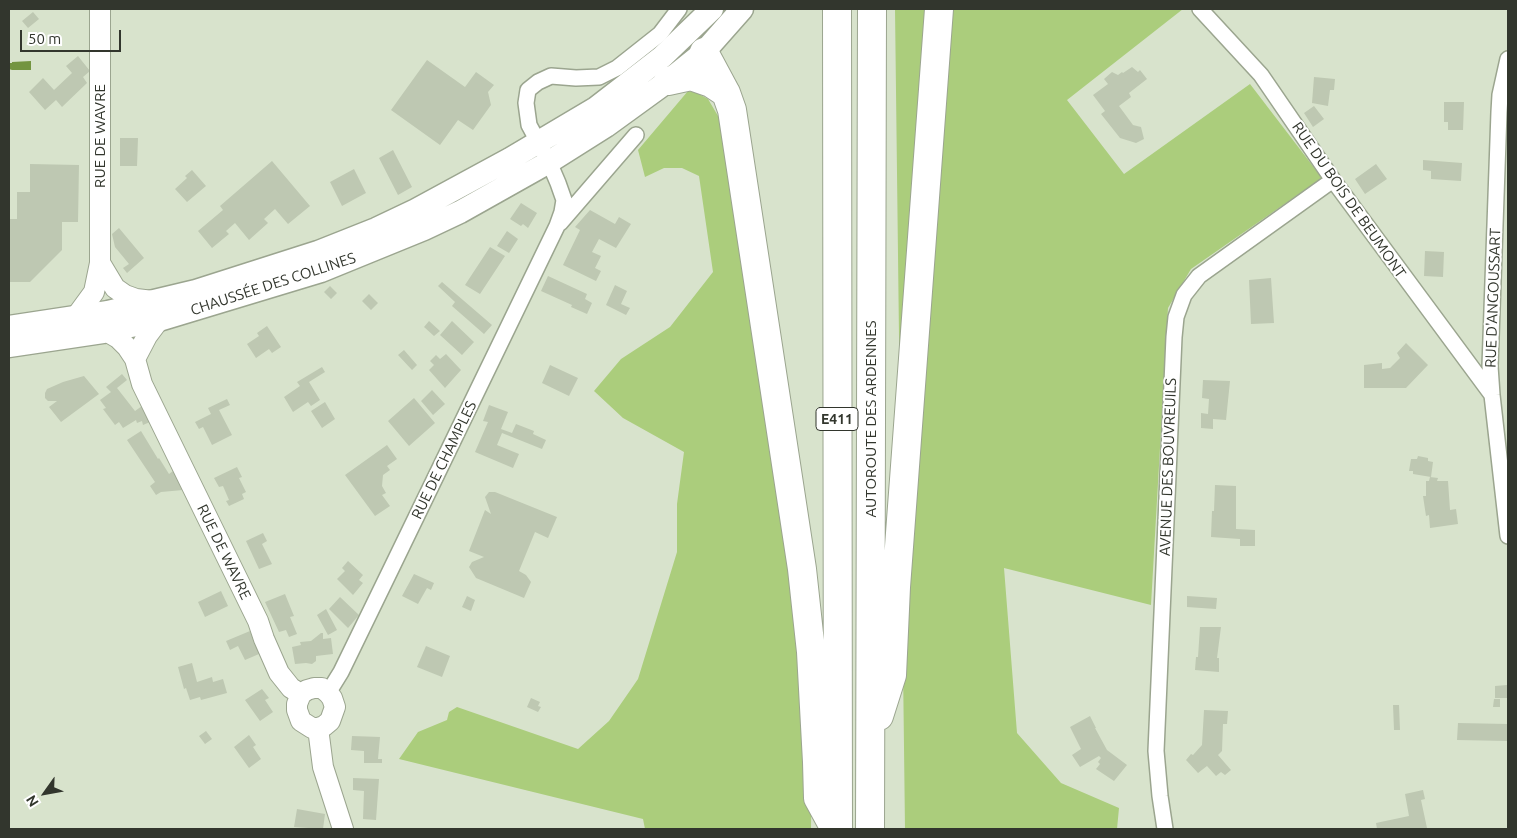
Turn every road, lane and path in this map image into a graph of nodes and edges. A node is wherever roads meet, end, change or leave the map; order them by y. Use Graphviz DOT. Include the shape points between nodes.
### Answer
graph roads {
  1 [pos="100,9"];
  2 [pos="678,9"];
  3 [pos="712,9"];
  4 [pos="730,9"];
  5 [pos="742,9"];
  6 [pos="837,9"];
  7 [pos="872,9"];
  8 [pos="939,9"];
  9 [pos="1200,9"];
  10 [pos="704,52"];
  11 [pos="1508,59"];
  12 [pos="668,81"];
  13 [pos="726,93"];
  14 [pos="636,135"];
  15 [pos="544,153"];
  16 [pos="1333,180"];
  17 [pos="557,226"];
  18 [pos="100,263"];
  19 [pos="158,310"];
  20 [pos="75,318"];
  21 [pos="107,322"];
  22 [pos="9,327"];
  23 [pos="9,346"];
  24 [pos="135,359"];
  25 [pos="1492,396"];
  26 [pos="1508,536"];
  27 [pos="328,693"];
  28 [pos="301,694"];
  29 [pos="318,728"];
  30 [pos="871,741"];
  31 [pos="343,829"];
  32 [pos="836,829"];
  33 [pos="870,829"];
  34 [pos="1165,829"];
  1 -- 18 [label="street, RUE DE WAVRE"];
  2 -- 15 [label="street, RUE DE CHAMPLES" via="660,34 617,68 599,77 552,76 528,90 526,114"];
  3 -- 15 [label="main road" via="632,82"];
  4 -- 10 [label="main road" via="708,30"];
  5 -- 10 [label="main road"];
  6 -- 32 [label="highway, E411"];
  7 -- 30 [label="highway, AUTOROUTE DES ARDENNES / E411"];
  8 -- 30 [label="highway" via="892,675"];
  9 -- 16 [label="street, RUE DU BOIS DE BEUMONT" via="1260,75"];
  10 -- 12 [label="main road"];
  10 -- 13 [label="highway"];
  11 -- 25 [label="street, RUE D'ANGOUSSART" via="1500,95 1490,366"];
  12 -- 13 [label="highway" via="691,76"];
  12 -- 15 [label="main road" via="606,126"];
  13 -- 32 [label="highway" via="732,110 802,569 811,652 818,798"];
  14 -- 17 [label="street, RUE DE CHAMPLES"];
  15 -- 17 [label="street, RUE DE CHAMPLES" via="564,200"];
  15 -- 19 [label="main road, CHAUSSÉE DES COLLINES" via="451,216 368,252 320,271"];
  16 -- 25 [label="street, RUE DU BOIS DE BEUMONT"];
  16 -- 34 [label="street, AVENUE DES BOUVREUILS" via="1199,276 1184,295 1176,317 1156,751"];
  17 -- 27 [label="street, RUE DE CHAMPLES"];
  18 -- 19 [label="street" via="115,288"];
  18 -- 20 [label="street, RUE DE WAVRE" via="94,292"];
  19 -- 21 [label="main road, CHAUSSÉE DES COLLINES"];
  19 -- 24 [label="street"];
  20 -- 21 [label="main road"];
  20 -- 22 [label="main road"];
  21 -- 23 [label="main road, CHAUSSÉE DES COLLINES"];
  21 -- 24 [label="street, RUE DE WAVRE"];
  24 -- 28 [label="street, RUE DE WAVRE" via="142,384 258,621 279,673 291,688"];
  25 -- 26 [label="street, RUE D'ANGOUSSART"];
  27 -- 28 [label="street" via="322,688 314,688"];
  27 -- 29 [label="street" via="335,707 333,714 324,726"];
  28 -- 29 [label="street" via="297,704 299,717 306,726"];
  29 -- 31 [label="street" via="323,767"];
  30 -- 33 [label="highway, AUTOROUTE DES ARDENNES / E411"];
}
